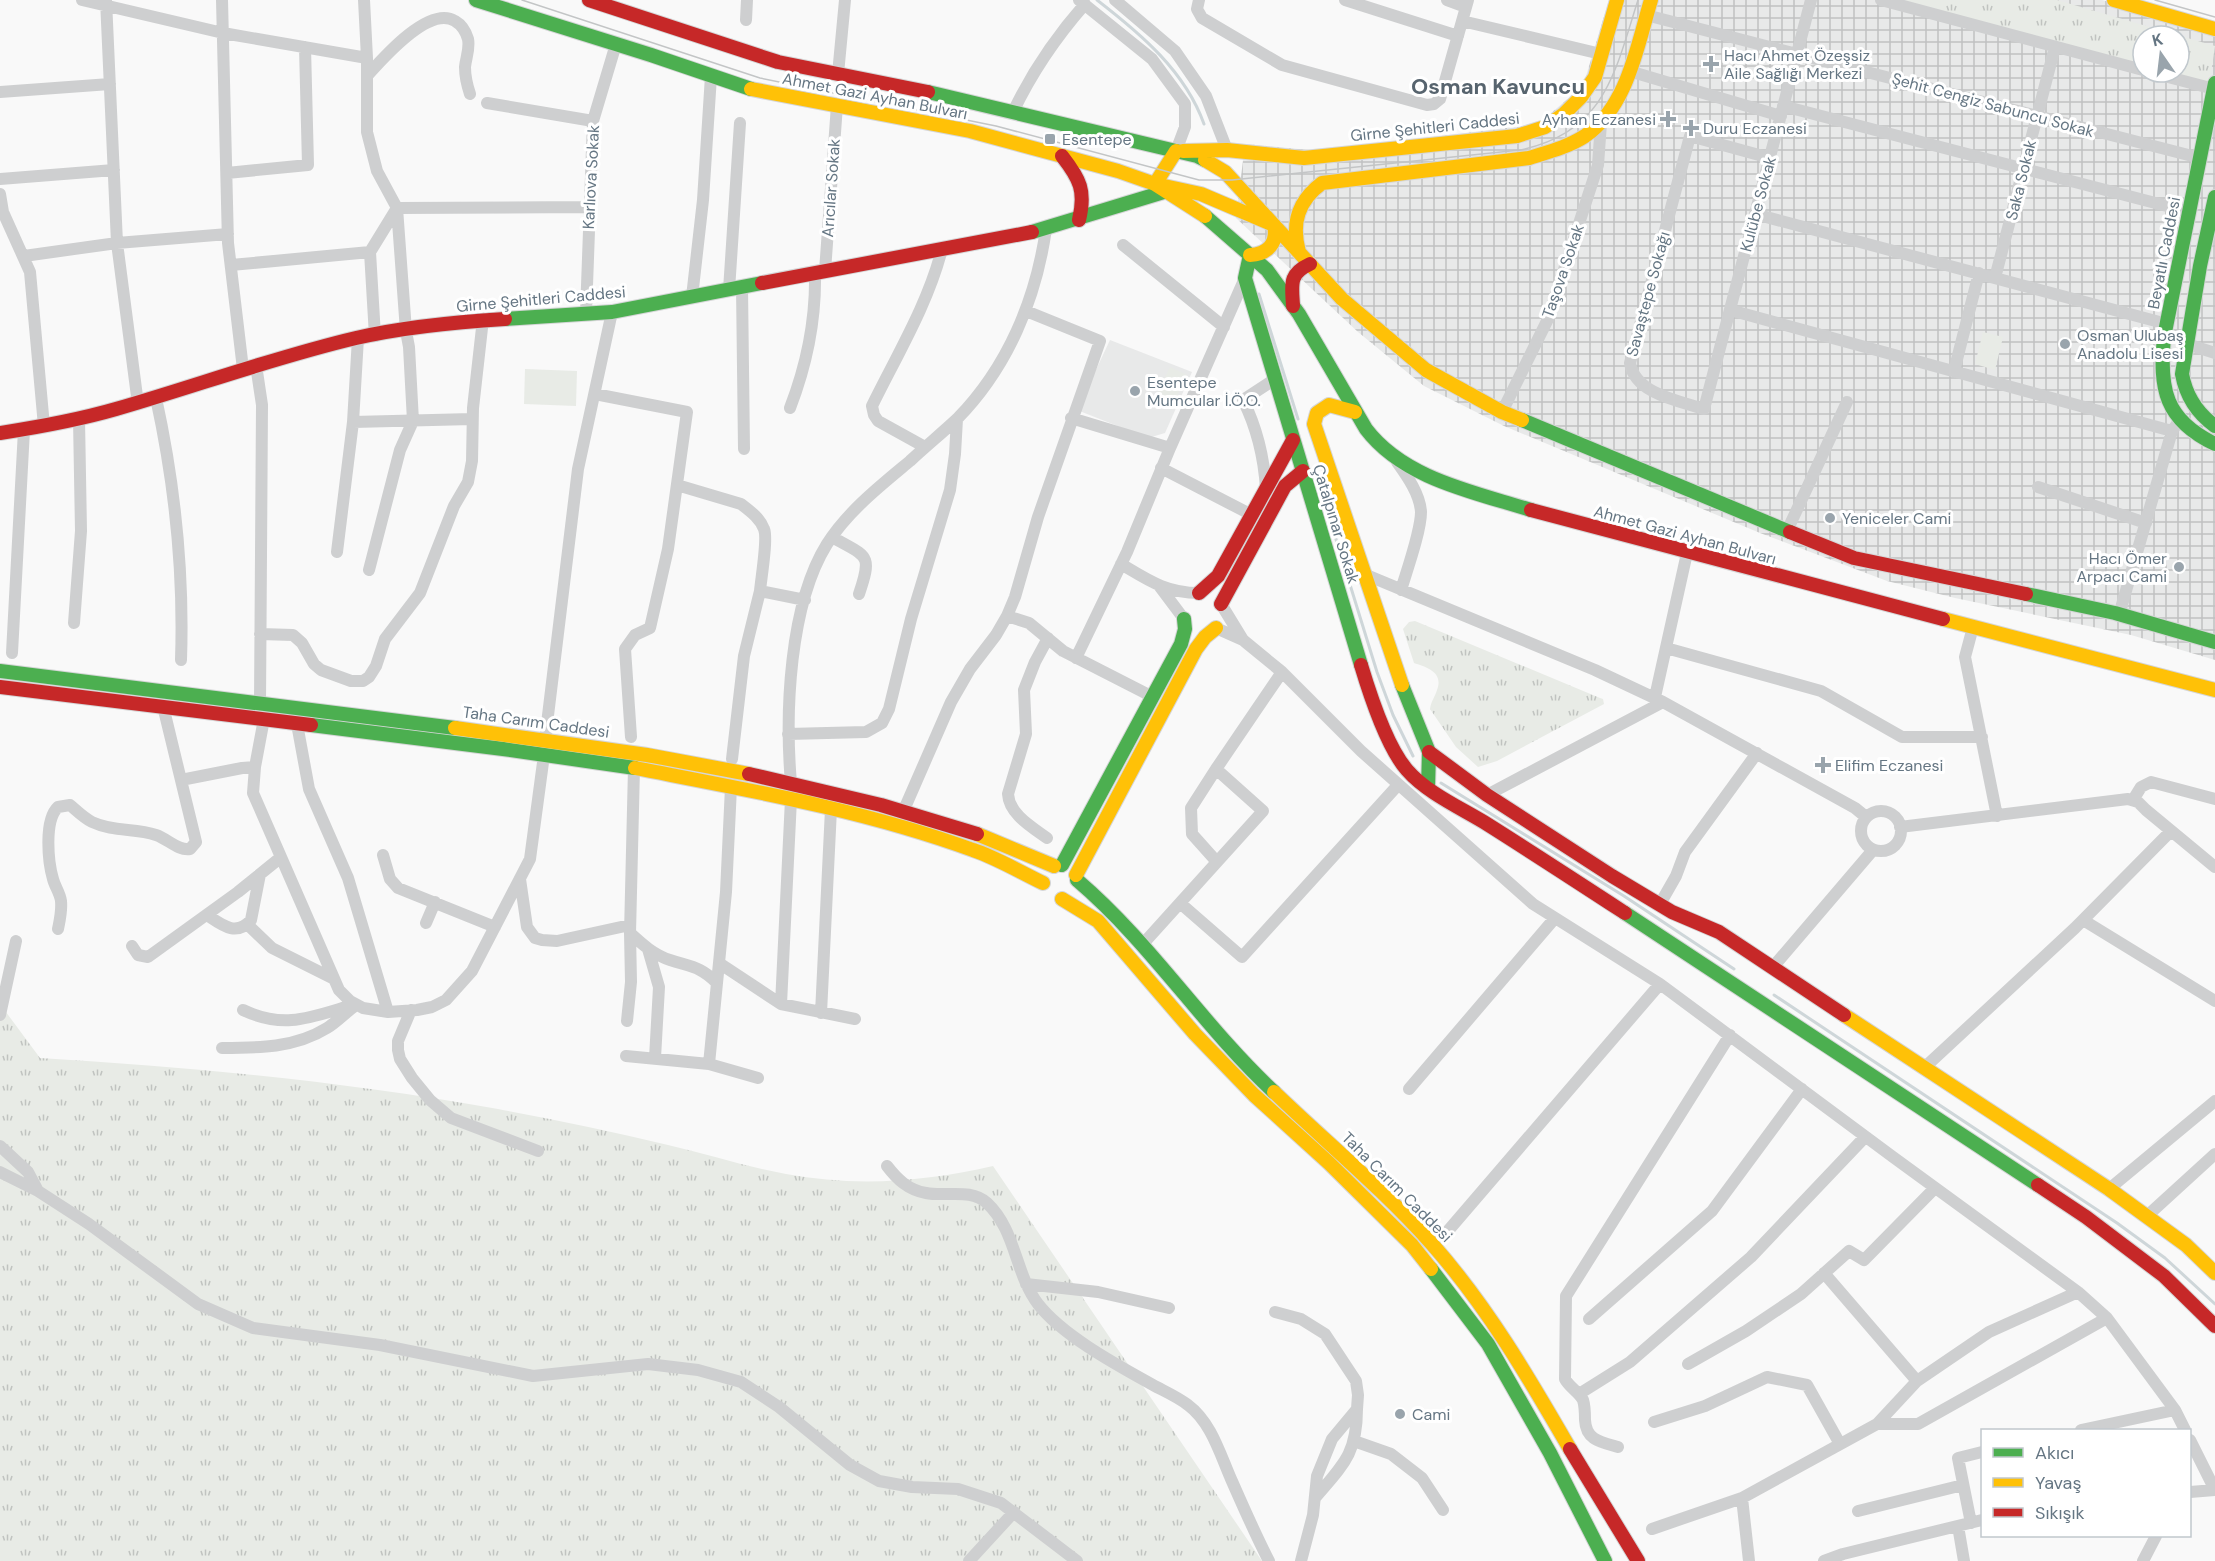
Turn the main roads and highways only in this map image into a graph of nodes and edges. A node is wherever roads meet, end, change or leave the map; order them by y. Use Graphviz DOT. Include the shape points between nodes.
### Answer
graph roads {
  1 [pos="476,0"];
  2 [pos="591,0"];
  3 [pos="1617,0"];
  4 [pos="1651,0"];
  5 [pos="2114,0"];
  6 [pos="2215,29"];
  7 [pos="2215,87"];
  8 [pos="2212,118"];
  9 [pos="1176,151"];
  10 [pos="1062,156"];
  11 [pos="1161,188"];
  12 [pos="2215,197"];
  13 [pos="1085,218"];
  14 [pos="1274,225"];
  15 [pos="1299,252"];
  16 [pos="1250,255"];
  17 [pos="1310,264"];
  18 [pos="1293,306"];
  19 [pos="1355,412"];
  20 [pos="2215,426"];
  21 [pos="0,433"];
  22 [pos="1293,440"];
  23 [pos="2215,444"];
  24 [pos="1303,471"];
  25 [pos="1199,593"];
  26 [pos="1221,604"];
  27 [pos="1184,619"];
  28 [pos="1216,628"];
  29 [pos="2215,642"];
  30 [pos="0,671"];
  31 [pos="0,687"];
  32 [pos="2215,690"];
  33 [pos="1429,752"];
  34 [pos="1428,788"];
  35 [pos="1058,866"];
  36 [pos="1076,878"];
  37 [pos="1043,883"];
  38 [pos="1062,899"];
  39 [pos="2212,1263"];
  40 [pos="2215,1326"];
  41 [pos="1605,1561"];
  42 [pos="1638,1561"];
  1 -- 10 [label="main road, Ahmet Gazi Ayhan Bulvarı" via="751,89 970,131"];
  2 -- 9 [label="main road, Ahmet Gazi Ayhan Bulvarı" via="778,62 969,100"];
  3 -- 9 [label="main road, Girne Şehitleri Caddesi" via="1594,77 1573,107 1555,121 1526,134 1304,158 1227,150"];
  4 -- 15 [label="main road" via="1616,105 1601,123 1574,143 1535,157 1322,183 1305,198 1298,211 1294,227"];
  5 -- 6 [label="main road"];
  7 -- 8 [label="main road, Beyatlı Caddesi"];
  8 -- 23 [label="main road, Beyatlı Caddesi" via="2200,158 2162,351 2163,378 2176,426"];
  9 -- 11 [label="main road"];
  9 -- 14 [label="main road, Ahmet Gazi Ayhan Bulvarı" via="1216,165"];
  10 -- 11 [label="main road, Ahmet Gazi Ayhan Bulvarı"];
  10 -- 13 [label="main road" via="1075,172 1083,192"];
  11 -- 13 [label="main road, Girne Şehitleri Caddesi" via="1127,192"];
  11 -- 14 [label="main road" via="1179,188 1210,198"];
  11 -- 16 [label="main road, Ahmet Gazi Ayhan Bulvarı" via="1208,218"];
  12 -- 20 [label="main road" via="2182,374 2184,387 2197,410"];
  13 -- 21 [label="main road, Girne Şehitleri Caddesi" via="1046,229 612,312 483,319 358,338 249,367 138,404"];
  14 -- 15 [label="main road, Ahmet Gazi Ayhan Bulvarı"];
  14 -- 16 [label="main road" via="1276,239 1272,247 1260,255"];
  15 -- 17 [label="main road, Ahmet Gazi Ayhan Bulvarı"];
  16 -- 18 [label="main road, Ahmet Gazi Ayhan Bulvarı" via="1267,270"];
  16 -- 22 [label="main road, Çatalpınar Sokak" via="1245,278"];
  17 -- 18 [label="main road" via="1293,276"];
  17 -- 29 [label="main road, Ahmet Gazi Ayhan Bulvarı" via="1342,299 1426,370 1502,412 1854,558 2119,615"];
  18 -- 19 [label="main road, Ahmet Gazi Ayhan Bulvarı"];
  19 -- 32 [label="main road, Ahmet Gazi Ayhan Bulvarı" via="1376,442 1392,456 1425,474 1473,492 1687,553"];
  19 -- 33 [label="main road, Çatalpınar Sokak" via="1329,405 1317,412 1314,424 1400,681"];
  22 -- 24 [label="main road, Çatalpınar Sokak"];
  22 -- 25 [label="main road" via="1218,576"];
  24 -- 26 [label="main road" via="1285,486"];
  24 -- 34 [label="main road, Çatalpınar Sokak" via="1376,709 1401,762"];
  25 -- 26 [label="main road" via="1212,595"];
  25 -- 27 [label="main road" via="1184,606"];
  26 -- 28 [label="main road" via="1223,617"];
  27 -- 28 [label="main road" via="1197,632"];
  27 -- 35 [label="main road" via="1181,644"];
  28 -- 36 [label="main road" via="1193,654"];
  30 -- 35 [label="main road, Taha Carım Caddesi" via="647,754 791,783 903,812 980,835"];
  31 -- 37 [label="main road, Taha Carım Caddesi" via="633,768 877,820 974,850"];
  33 -- 34 [label="main road"];
  33 -- 39 [label="main road" via="1487,795 1612,876 1719,932 1773,967 2109,1189"];
  34 -- 40 [label="main road, Çatalpınar Sokak" via="1543,859 2086,1217 2145,1260"];
  35 -- 36 [label="main road" via="1070,868"];
  35 -- 37 [label="main road" via="1046,873"];
  36 -- 38 [label="main road" via="1075,890"];
  36 -- 42 [label="main road, Taha Carım Caddesi" via="1142,945 1236,1055 1435,1246 1508,1343"];
  37 -- 38 [label="main road" via="1047,893"];
  38 -- 41 [label="main road, Taha Carım Caddesi" via="1098,921 1195,1034 1254,1095 1412,1245 1488,1344"];
}
